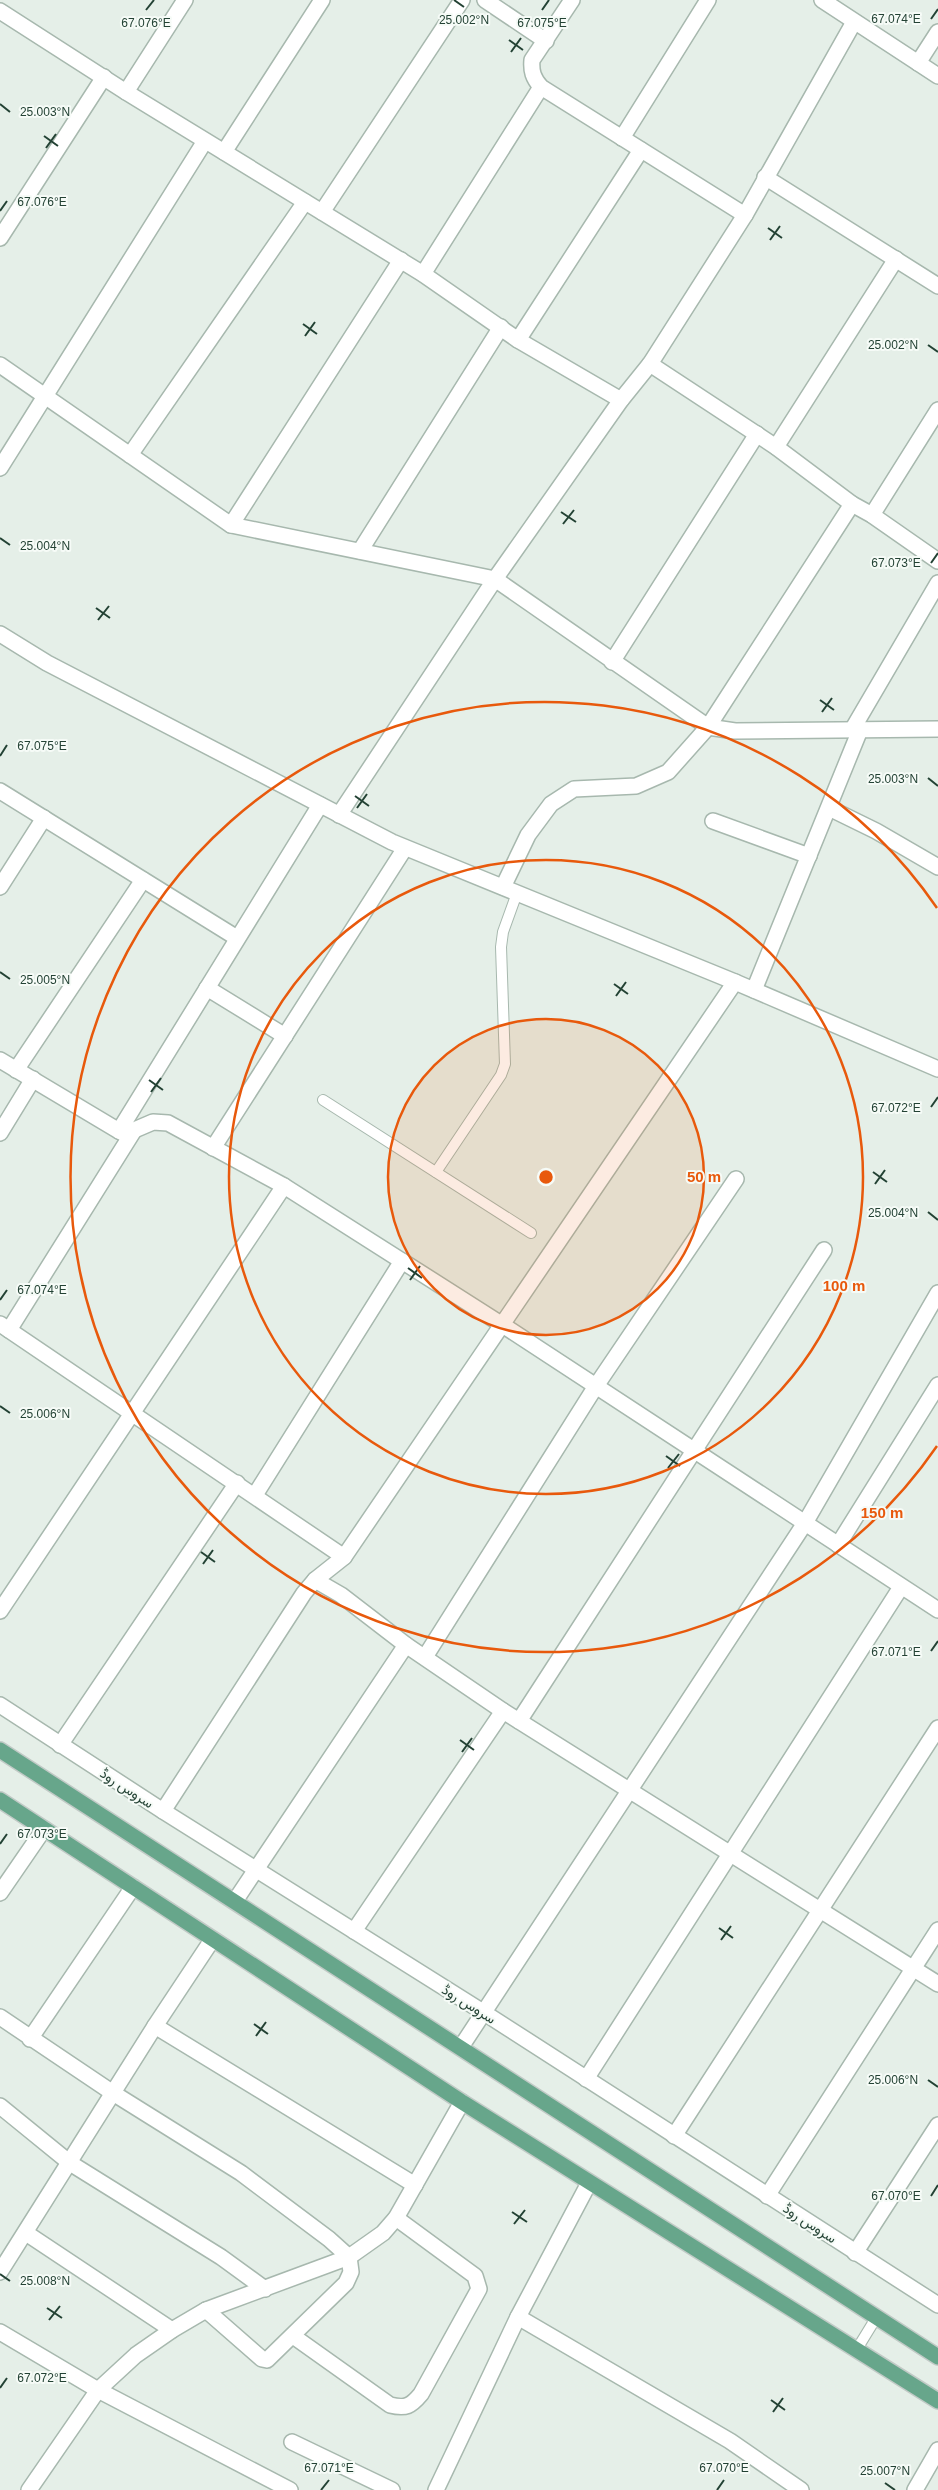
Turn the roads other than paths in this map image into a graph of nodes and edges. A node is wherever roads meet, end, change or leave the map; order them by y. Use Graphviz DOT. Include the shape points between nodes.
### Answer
graph roads {
  1 [pos="185,0"];
  2 [pos="322,0"];
  3 [pos="462,0"];
  4 [pos="485,0"];
  5 [pos="572,0"];
  6 [pos="708,0"];
  7 [pos="822,0"];
  8 [pos="0,11"];
  9 [pos="854,22"];
  10 [pos="938,32"];
  11 [pos="546,41"];
  12 [pos="918,64"];
  13 [pos="938,76"];
  14 [pos="104,77"];
  15 [pos="541,87"];
  16 [pos="126,92"];
  17 [pos="622,138"];
  18 [pos="205,141"];
  19 [pos="641,150"];
  20 [pos="224,152"];
  21 [pos="765,177"];
  22 [pos="305,202"];
  23 [pos="322,212"];
  24 [pos="745,215"];
  25 [pos="0,238"];
  26 [pos="896,259"];
  27 [pos="401,260"];
  28 [pos="423,274"];
  29 [pos="938,286"];
  30 [pos="500,327"];
  31 [pos="518,340"];
  32 [pos="650,364"];
  33 [pos="0,365"];
  34 [pos="47,396"];
  35 [pos="621,400"];
  36 [pos="938,410"];
  37 [pos="757,434"];
  38 [pos="776,447"];
  39 [pos="130,455"];
  40 [pos="0,468"];
  41 [pos="852,504"];
  42 [pos="872,515"];
  43 [pos="231,525"];
  44 [pos="360,551"];
  45 [pos="938,561"];
  46 [pos="496,579"];
  47 [pos="938,583"];
  48 [pos="0,634"];
  49 [pos="612,662"];
  50 [pos="708,727"];
  51 [pos="938,729"];
  52 [pos="856,730"];
  53 [pos="0,791"];
  54 [pos="320,805"];
  55 [pos="829,808"];
  56 [pos="339,815"];
  57 [pos="44,818"];
  58 [pos="713,821"];
  59 [pos="405,848"];
  60 [pos="809,856"];
  61 [pos="938,867"];
  62 [pos="143,880"];
  63 [pos="0,887"];
  64 [pos="510,890"];
  65 [pos="237,938"];
  66 [pos="735,982"];
  67 [pos="207,988"];
  68 [pos="754,990"];
  69 [pos="285,1036"];
  70 [pos="0,1060"];
  71 [pos="938,1069"];
  72 [pos="16,1070"];
  73 [pos="33,1079"];
  74 [pos="323,1100"];
  75 [pos="126,1132"];
  76 [pos="0,1134"];
  77 [pos="213,1148"];
  78 [pos="436,1172"];
  79 [pos="736,1179"];
  80 [pos="284,1186"];
  81 [pos="531,1232"];
  82 [pos="824,1250"];
  83 [pos="402,1261"];
  84 [pos="938,1293"];
  85 [pos="501,1324"];
  86 [pos="5,1327"];
  87 [pos="938,1385"];
  88 [pos="596,1386"];
  89 [pos="133,1414"];
  90 [pos="695,1451"];
  91 [pos="237,1483"];
  92 [pos="255,1496"];
  93 [pos="805,1523"];
  94 [pos="838,1545"];
  95 [pos="344,1557"];
  96 [pos="315,1580"];
  97 [pos="901,1586"];
  98 [pos="0,1610"];
  99 [pos="938,1610"];
  100 [pos="406,1644"];
  101 [pos="425,1657"];
  102 [pos="0,1705"];
  103 [pos="503,1710"];
  104 [pos="519,1721"];
  105 [pos="938,1728"];
  106 [pos="60,1745"];
  107 [pos="0,1750"];
  108 [pos="631,1790"];
  109 [pos="0,1800"];
  110 [pos="163,1811"];
  111 [pos="44,1829"];
  112 [pos="730,1852"];
  113 [pos="256,1869"];
  114 [pos="132,1887"];
  115 [pos="0,1892"];
  116 [pos="235,1901"];
  117 [pos="821,1910"];
  118 [pos="938,1930"];
  119 [pos="354,1931"];
  120 [pos="212,1940"];
  121 [pos="913,1968"];
  122 [pos="938,1984"];
  123 [pos="482,2012"];
  124 [pos="0,2017"];
  125 [pos="155,2026"];
  126 [pos="30,2039"];
  127 [pos="461,2047"];
  128 [pos="586,2079"];
  129 [pos="113,2094"];
  130 [pos="462,2102"];
  131 [pos="0,2106"];
  132 [pos="938,2125"];
  133 [pos="674,2136"];
  134 [pos="70,2163"];
  135 [pos="589,2183"];
  136 [pos="415,2185"];
  137 [pos="767,2196"];
  138 [pos="396,2218"];
  139 [pos="26,2233"];
  140 [pos="855,2253"];
  141 [pos="349,2257"];
  142 [pos="0,2272"];
  143 [pos="265,2289"];
  144 [pos="938,2305"];
  145 [pos="206,2310"];
  146 [pos="518,2317"];
  147 [pos="876,2318"];
  148 [pos="172,2330"];
  149 [pos="0,2332"];
  150 [pos="292,2336"];
  151 [pos="857,2349"];
  152 [pos="938,2357"];
  153 [pos="98,2390"];
  154 [pos="938,2401"];
  155 [pos="292,2442"];
  156 [pos="938,2450"];
  157 [pos="29,2490"];
  158 [pos="290,2490"];
  159 [pos="392,2490"];
  160 [pos="436,2490"];
  161 [pos="801,2490"];
  162 [pos="915,2490"];
  1 -- 16 [label="street"];
  2 -- 20 [label="street"];
  3 -- 23 [label="street"];
  4 -- 11 [label="street"];
  5 -- 11 [label="street"];
  6 -- 17 [label="street"];
  7 -- 9 [label="street"];
  8 -- 14 [label="street"];
  9 -- 12 [label="street"];
  9 -- 21 [label="street"];
  10 -- 12 [label="street"];
  11 -- 15 [label="street" via="532,60 531,69"];
  12 -- 13 [label="street"];
  14 -- 16 [label="street"];
  14 -- 25 [label="street"];
  15 -- 17 [label="street"];
  15 -- 28 [label="street"];
  16 -- 18 [label="street"];
  17 -- 19 [label="street"];
  18 -- 20 [label="street"];
  18 -- 34 [label="street"];
  19 -- 24 [label="street"];
  19 -- 31 [label="street"];
  20 -- 22 [label="street"];
  21 -- 24 [label="street"];
  21 -- 26 [label="street"];
  22 -- 23 [label="street"];
  22 -- 39 [label="street"];
  23 -- 27 [label="street"];
  24 -- 32 [label="street"];
  26 -- 29 [label="street"];
  26 -- 38 [label="street"];
  27 -- 28 [label="street"];
  27 -- 43 [label="street"];
  28 -- 30 [label="street"];
  30 -- 31 [label="street"];
  30 -- 44 [label="street"];
  31 -- 35 [label="street"];
  32 -- 35 [label="street"];
  32 -- 37 [label="street"];
  33 -- 34 [label="street"];
  34 -- 39 [label="street"];
  34 -- 40 [label="street"];
  35 -- 46 [label="street"];
  36 -- 42 [label="street"];
  37 -- 38 [label="street"];
  37 -- 49 [label="street"];
  38 -- 41 [label="street"];
  39 -- 43 [label="street"];
  41 -- 42 [label="street"];
  41 -- 50 [label="street"];
  42 -- 45 [label="street"];
  43 -- 44 [label="street"];
  44 -- 46 [label="street"];
  46 -- 49 [label="street"];
  46 -- 56 [label="street"];
  47 -- 52 [label="street"];
  48 -- 54 [label="street" via="47,664"];
  49 -- 50 [label="street"];
  50 -- 52 [label="street" via="735,731"];
  50 -- 64 [label="street" via="668,772 636,786 574,789 551,804 528,835"];
  51 -- 52 [label="street"];
  52 -- 55 [label="street"];
  53 -- 57 [label="street"];
  54 -- 56 [label="street"];
  54 -- 65 [label="street"];
  55 -- 60 [label="street"];
  55 -- 61 [label="street"];
  56 -- 59 [label="street"];
  57 -- 62 [label="street"];
  57 -- 63 [label="street"];
  58 -- 60 [label="street"];
  59 -- 64 [label="street"];
  59 -- 69 [label="street"];
  60 -- 68 [label="street"];
  62 -- 65 [label="street"];
  62 -- 72 [label="street"];
  64 -- 66 [label="street"];
  64 -- 78 [label="lane" via="502,939 505,1064 501,1076"];
  65 -- 67 [label="street"];
  66 -- 68 [label="street"];
  66 -- 85 [label="street"];
  67 -- 69 [label="street"];
  67 -- 75 [label="street"];
  68 -- 71 [label="street"];
  69 -- 77 [label="street"];
  70 -- 72 [label="street"];
  72 -- 73 [label="street"];
  73 -- 75 [label="street"];
  73 -- 76 [label="street"];
  74 -- 78 [label="lane"];
  75 -- 77 [label="street" via="153,1122 168,1123"];
  75 -- 86 [label="street"];
  77 -- 80 [label="street"];
  78 -- 81 [label="lane"];
  79 -- 88 [label="street"];
  80 -- 83 [label="street"];
  80 -- 89 [label="street"];
  82 -- 90 [label="street"];
  83 -- 85 [label="street"];
  83 -- 92 [label="street"];
  84 -- 93 [label="street"];
  85 -- 88 [label="street"];
  85 -- 95 [label="street"];
  86 -- 89 [label="street"];
  87 -- 94 [label="street"];
  88 -- 90 [label="street"];
  88 -- 101 [label="street"];
  89 -- 91 [label="street"];
  89 -- 98 [label="street"];
  90 -- 93 [label="street"];
  90 -- 104 [label="street"];
  91 -- 92 [label="street"];
  91 -- 106 [label="street"];
  92 -- 95 [label="street"];
  93 -- 94 [label="street"];
  93 -- 108 [label="street"];
  94 -- 97 [label="street"];
  95 -- 96 [label="street"];
  96 -- 100 [label="street"];
  96 -- 110 [label="street"];
  97 -- 99 [label="street"];
  97 -- 112 [label="street"];
  100 -- 101 [label="street"];
  100 -- 113 [label="street"];
  101 -- 103 [label="street"];
  102 -- 106 [label="street, سروس روڈ"];
  103 -- 104 [label="street"];
  103 -- 119 [label="street"];
  104 -- 108 [label="street"];
  105 -- 117 [label="street"];
  106 -- 110 [label="street, سروس روڈ"];
  107 -- 116 [label="main road"];
  108 -- 112 [label="street"];
  108 -- 123 [label="street"];
  109 -- 111 [label="main road"];
  110 -- 113 [label="street, سروس روڈ"];
  111 -- 114 [label="main road"];
  111 -- 115 [label="street"];
  112 -- 117 [label="street"];
  112 -- 128 [label="street"];
  113 -- 116 [label="street"];
  113 -- 119 [label="street, سروس روڈ"];
  114 -- 120 [label="main road"];
  114 -- 126 [label="street"];
  116 -- 127 [label="main road"];
  117 -- 121 [label="street"];
  117 -- 133 [label="street"];
  118 -- 121 [label="street"];
  119 -- 123 [label="street, سروس روڈ"];
  120 -- 125 [label="street"];
  120 -- 130 [label="main road"];
  121 -- 122 [label="street"];
  121 -- 137 [label="street"];
  123 -- 127 [label="street"];
  123 -- 128 [label="street, سروس روڈ"];
  124 -- 126 [label="street"];
  125 -- 129 [label="street"];
  125 -- 136 [label="street"];
  126 -- 129 [label="street"];
  127 -- 147 [label="main road"];
  128 -- 133 [label="street, سروس روڈ"];
  129 -- 134 [label="street"];
  129 -- 141 [label="street" via="241,2172"];
  130 -- 135 [label="main road"];
  130 -- 136 [label="street"];
  131 -- 134 [label="street"];
  132 -- 140 [label="street"];
  133 -- 137 [label="street, سروس روڈ"];
  134 -- 139 [label="street"];
  134 -- 143 [label="street" via="221,2257"];
  135 -- 146 [label="street"];
  135 -- 151 [label="main road"];
  136 -- 138 [label="street"];
  137 -- 140 [label="street, سروس روڈ"];
  138 -- 141 [label="street" via="383,2233"];
  138 -- 150 [label="street" via="475,2276 479,2289 412,2406 390,2405"];
  139 -- 142 [label="street"];
  139 -- 148 [label="street"];
  140 -- 144 [label="street, سروس روڈ"];
  141 -- 143 [label="street"];
  141 -- 150 [label="street" via="351,2272 346,2283"];
  143 -- 145 [label="street"];
  145 -- 148 [label="street"];
  145 -- 150 [label="street" via="262,2359 274,2356"];
  146 -- 160 [label="street"];
  146 -- 161 [label="street" via="730,2441"];
  147 -- 151 [label="lane"];
  147 -- 152 [label="main road"];
  148 -- 153 [label="street" via="136,2355"];
  149 -- 153 [label="street"];
  151 -- 154 [label="main road"];
  153 -- 157 [label="street"];
  153 -- 158 [label="street"];
  155 -- 159 [label="street"];
  156 -- 162 [label="street"];
}
